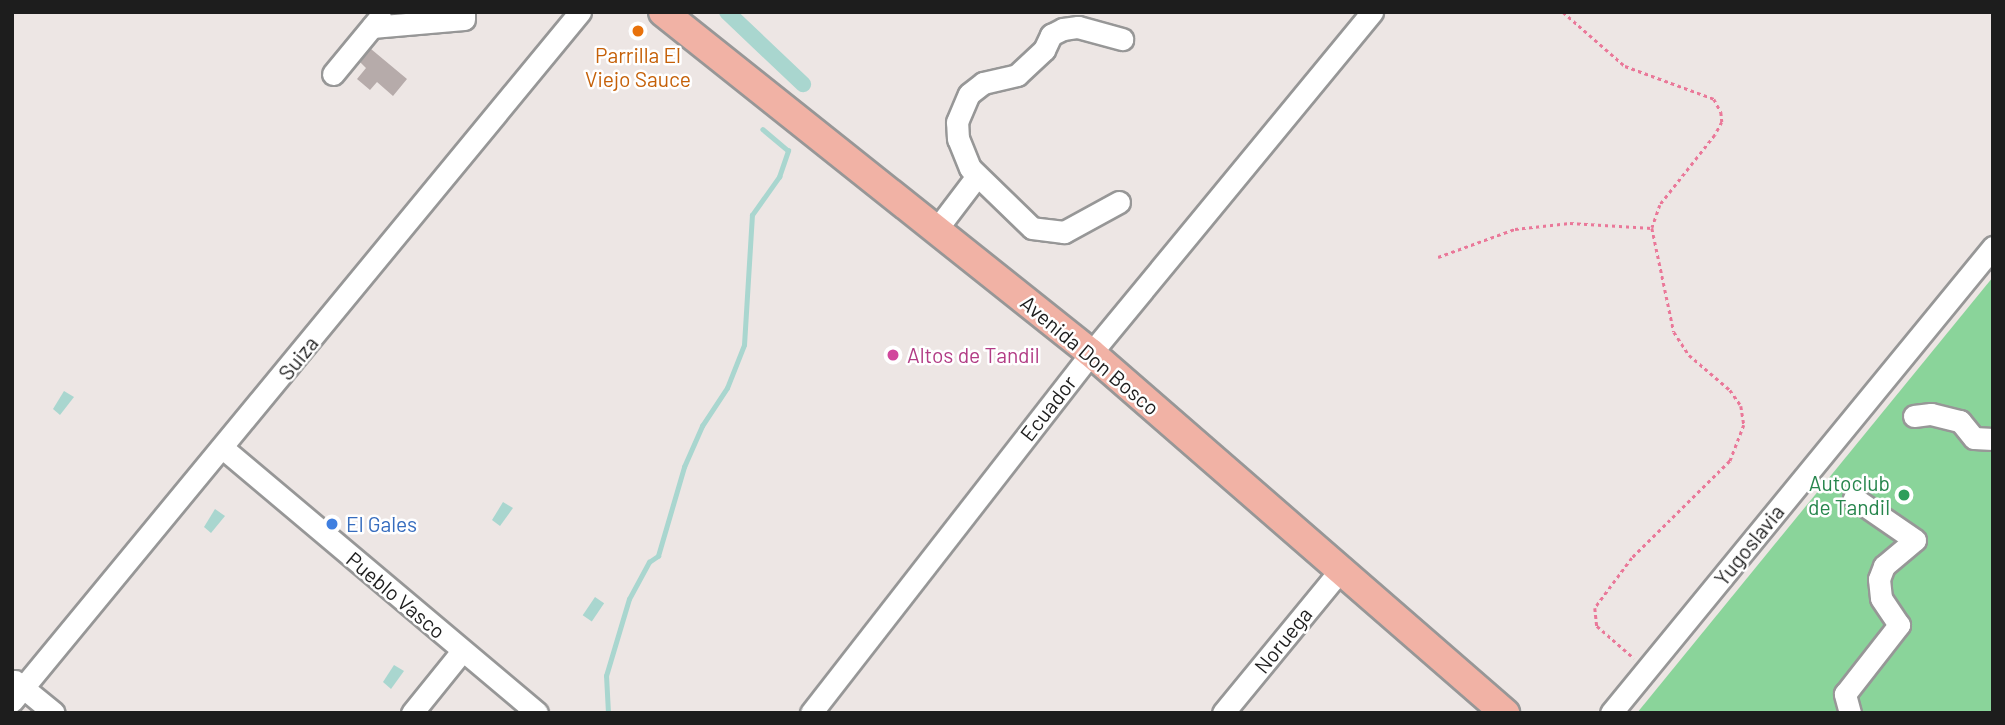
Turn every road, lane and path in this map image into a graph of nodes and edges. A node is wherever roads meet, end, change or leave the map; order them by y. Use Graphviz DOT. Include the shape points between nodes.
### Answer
graph roads {
  1 [pos="464,12"];
  2 [pos="580,12"];
  3 [pos="663,12"];
  4 [pos="1372,12"];
  5 [pos="1563,12"];
  6 [pos="378,19"];
  7 [pos="1122,39"];
  8 [pos="333,74"];
  9 [pos="977,176"];
  10 [pos="1119,202"];
  11 [pos="1652,228"];
  12 [pos="936,230"];
  13 [pos="1993,247"];
  14 [pos="1438,257"];
  15 [pos="1090,353"];
  16 [pos="1914,416"];
  17 [pos="1993,439"];
  18 [pos="224,449"];
  19 [pos="1854,498"];
  20 [pos="1342,568"];
  21 [pos="462,651"];
  22 [pos="1647,669"];
  23 [pos="16,689"];
  24 [pos="54,713"];
  25 [pos="412,713"];
  26 [pos="537,713"];
  27 [pos="811,713"];
  28 [pos="1223,713"];
  29 [pos="1505,713"];
  30 [pos="1611,713"];
  31 [pos="1850,713"];
  1 -- 6 [label="street" via="464,19"];
  2 -- 18 [label="street, Suiza"];
  3 -- 12 [label="main road, Avenida Don Bosco"];
  4 -- 15 [label="street, Ecuador"];
  5 -- 11 [label="path" via="1625,66 1714,99 1721,112 1714,135 1660,205"];
  6 -- 8 [label="street"];
  7 -- 9 [label="street" via="1078,27 1063,29 1051,35 1044,50 1017,75 983,83 969,94 957,122 957,139"];
  9 -- 10 [label="street" via="1015,215 1046,232 1064,232"];
  9 -- 12 [label="street"];
  11 -- 14 [label="path" via="1570,223 1515,229"];
  11 -- 22 [label="path" via="1674,332 1689,355 1730,390 1741,406 1744,425 1730,461 1632,558 1594,608 1597,626"];
  12 -- 15 [label="main road, Avenida Don Bosco"];
  13 -- 22 [label="street, Yugoslavia"];
  15 -- 20 [label="main road, Avenida Don Bosco"];
  15 -- 27 [label="street, Ecuador"];
  16 -- 17 [label="street" via="1931,414 1960,421 1974,438"];
  18 -- 21 [label="street, Pueblo Vasco"];
  18 -- 23 [label="street, Suiza"];
  19 -- 31 [label="street" via="1915,540 1884,566 1879,579 1881,598 1899,625 1845,694"];
  20 -- 28 [label="street, Noruega"];
  20 -- 29 [label="main road, Avenida Don Bosco"];
  21 -- 25 [label="street"];
  21 -- 26 [label="street, Pueblo Vasco"];
  22 -- 30 [label="street, Yugoslavia"];
  23 -- 24 [label="street"];
}
